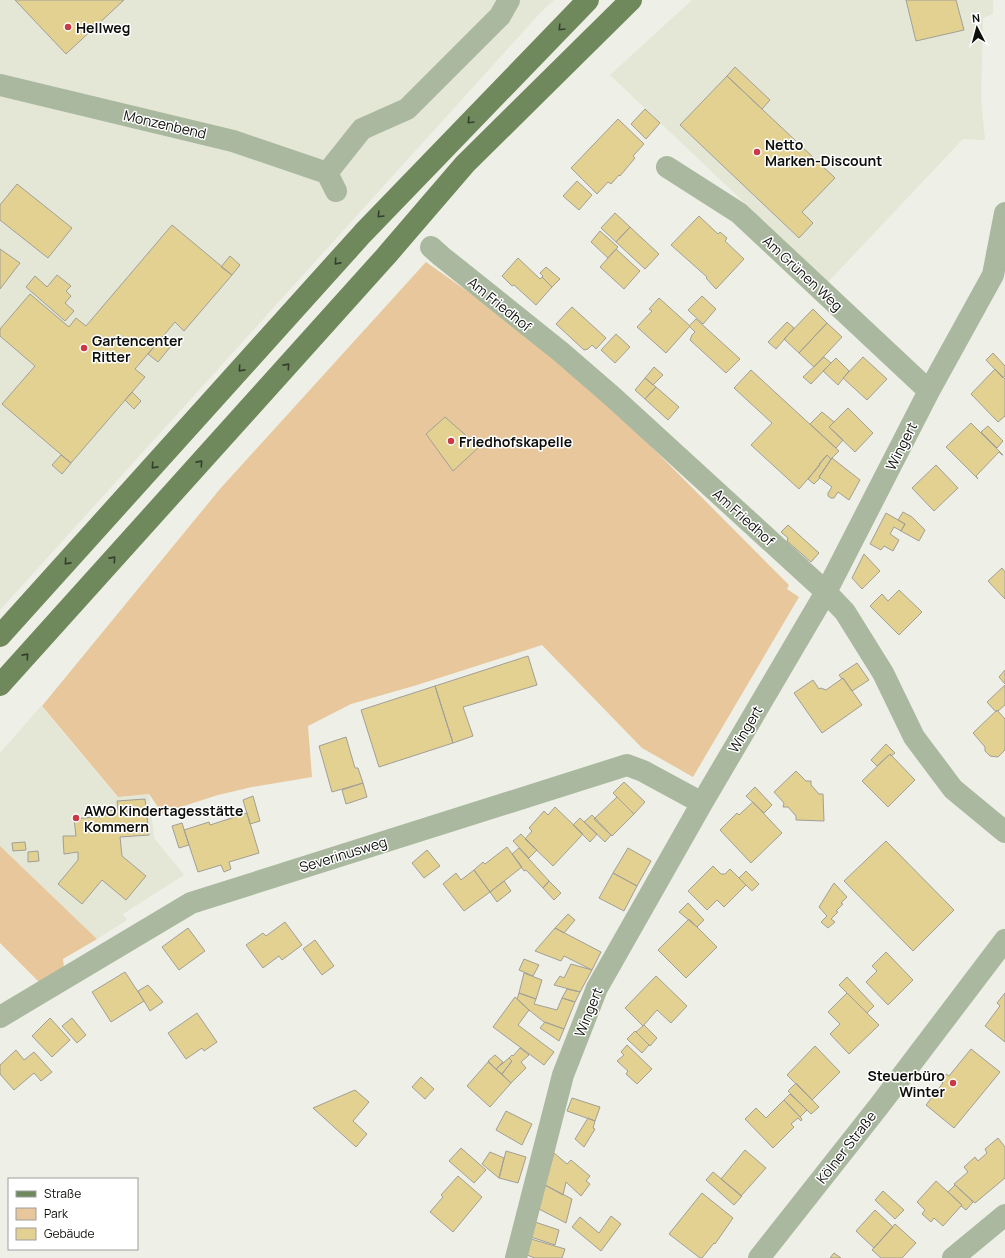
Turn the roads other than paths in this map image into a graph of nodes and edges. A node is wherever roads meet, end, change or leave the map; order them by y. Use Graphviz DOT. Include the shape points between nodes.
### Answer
graph roads {
  1 [pos="509,0"];
  2 [pos="588,0"];
  3 [pos="631,0"];
  4 [pos="0,85"];
  5 [pos="667,167"];
  6 [pos="1005,213"];
  7 [pos="431,247"];
  8 [pos="929,391"];
  9 [pos="826,592"];
  10 [pos="0,636"];
  11 [pos="0,685"];
  12 [pos="702,803"];
  13 [pos="1005,832"];
  14 [pos="1005,940"];
  15 [pos="0,1017"];
  16 [pos="1005,1215"];
  17 [pos="516,1258"];
  18 [pos="758,1258"];
  19 [pos="952,1258"];
  1 -- 4 [label="street, Monzenbend" via="500,16 407,109 362,129 332,182 233,141"];
  2 -- 10 [label="main road, one-way" via="363,233"];
  11 -- 3 [label="main road, one-way" via="370,274 465,164"];
  5 -- 8 [label="street, Am Grünen Weg" via="739,213"];
  6 -- 8 [label="street, Wingert" via="993,275"];
  7 -- 9 [label="street, Am Friedhof" via="613,397"];
  8 -- 9 [label="street, Wingert"];
  9 -- 12 [label="street, Wingert"];
  9 -- 13 [label="street, Am Friedhof" via="845,612 882,672 914,737 953,789"];
  12 -- 15 [label="street, Severinusweg" via="627,765 191,903"];
  12 -- 17 [label="street, Wingert" via="597,988 563,1075"];
  14 -- 18 [label="street, Kölner Straße" via="879,1106"];
  16 -- 19 [label="street"];
}
